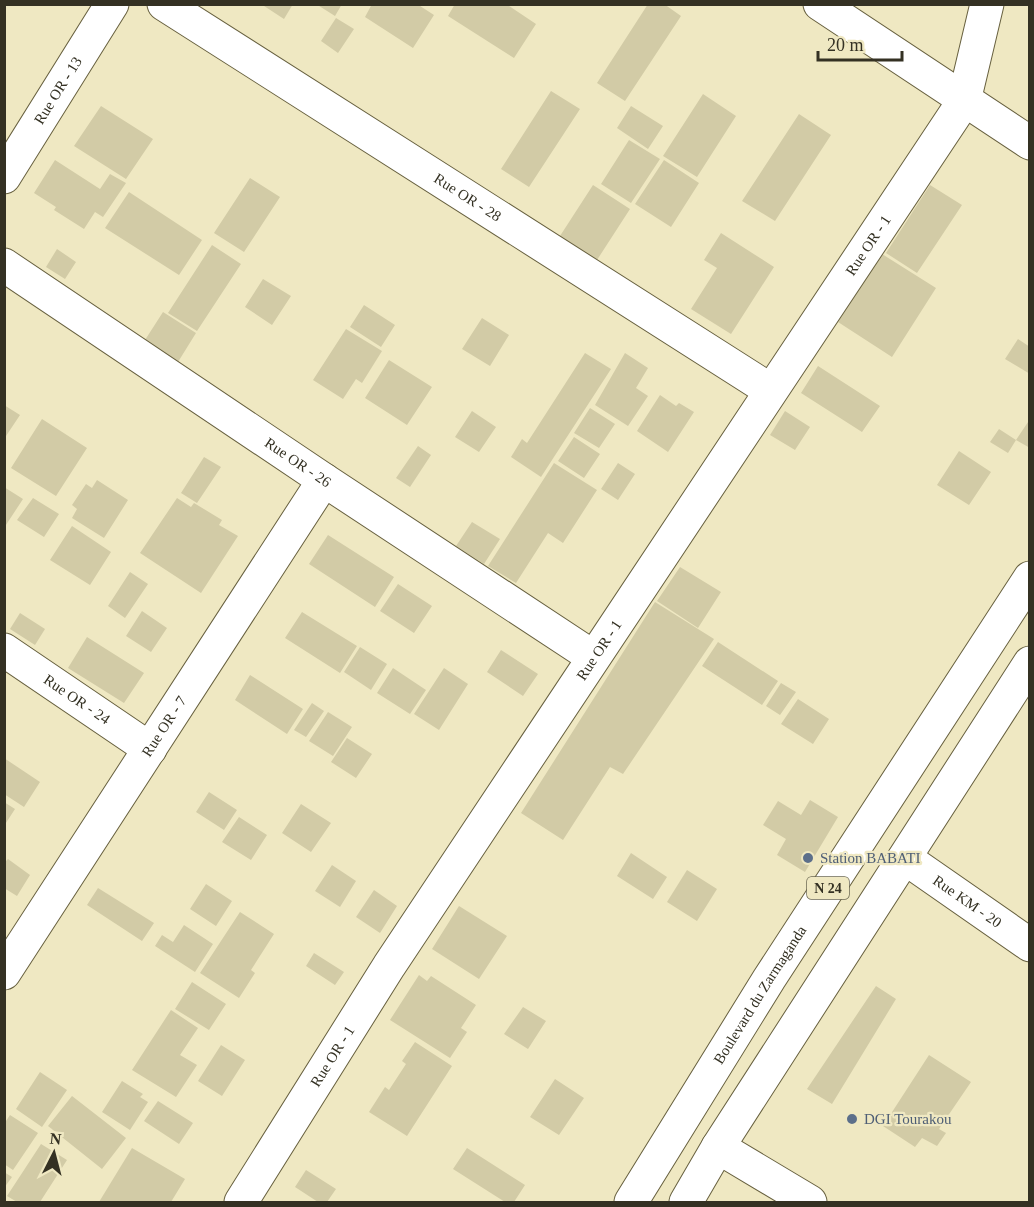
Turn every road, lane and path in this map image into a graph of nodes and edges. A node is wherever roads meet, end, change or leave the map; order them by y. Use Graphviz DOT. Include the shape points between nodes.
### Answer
graph roads {
  1 [pos="112,4"];
  2 [pos="164,4"];
  3 [pos="820,4"];
  4 [pos="987,4"];
  5 [pos="964,101"];
  6 [pos="1029,143"];
  7 [pos="4,177"];
  8 [pos="4,265"];
  9 [pos="770,390"];
  10 [pos="324,480"];
  11 [pos="1029,578"];
  12 [pos="4,650"];
  13 [pos="593,657"];
  14 [pos="1029,663"];
  15 [pos="150,749"];
  16 [pos="905,858"];
  17 [pos="1029,945"];
  18 [pos="4,973"];
  19 [pos="718,1147"];
  20 [pos="241,1203"];
  21 [pos="631,1203"];
  22 [pos="686,1203"];
  23 [pos="810,1203"];
  1 -- 7 [label="street, Rue OR - 13"];
  2 -- 9 [label="street, Rue OR - 28"];
  3 -- 5 [label="street"];
  4 -- 5 [label="street"];
  5 -- 6 [label="street"];
  5 -- 9 [label="street, Rue OR - 1"];
  8 -- 10 [label="street, Rue OR - 26"];
  9 -- 13 [label="street, Rue OR - 1"];
  10 -- 13 [label="street, Rue OR - 26"];
  10 -- 15 [label="street, Rue OR - 7"];
  11 -- 21 [label="street, Boulevard du Zarmaganda / N 24" via="768,979"];
  12 -- 15 [label="street, Rue OR - 24"];
  13 -- 20 [label="street, Rue OR - 1" via="389,966"];
  14 -- 16 [label="street"];
  15 -- 18 [label="street, Rue OR - 7"];
  16 -- 17 [label="street, Rue KM - 20"];
  16 -- 19 [label="street"];
  19 -- 22 [label="street"];
  19 -- 23 [label="street"];
}
